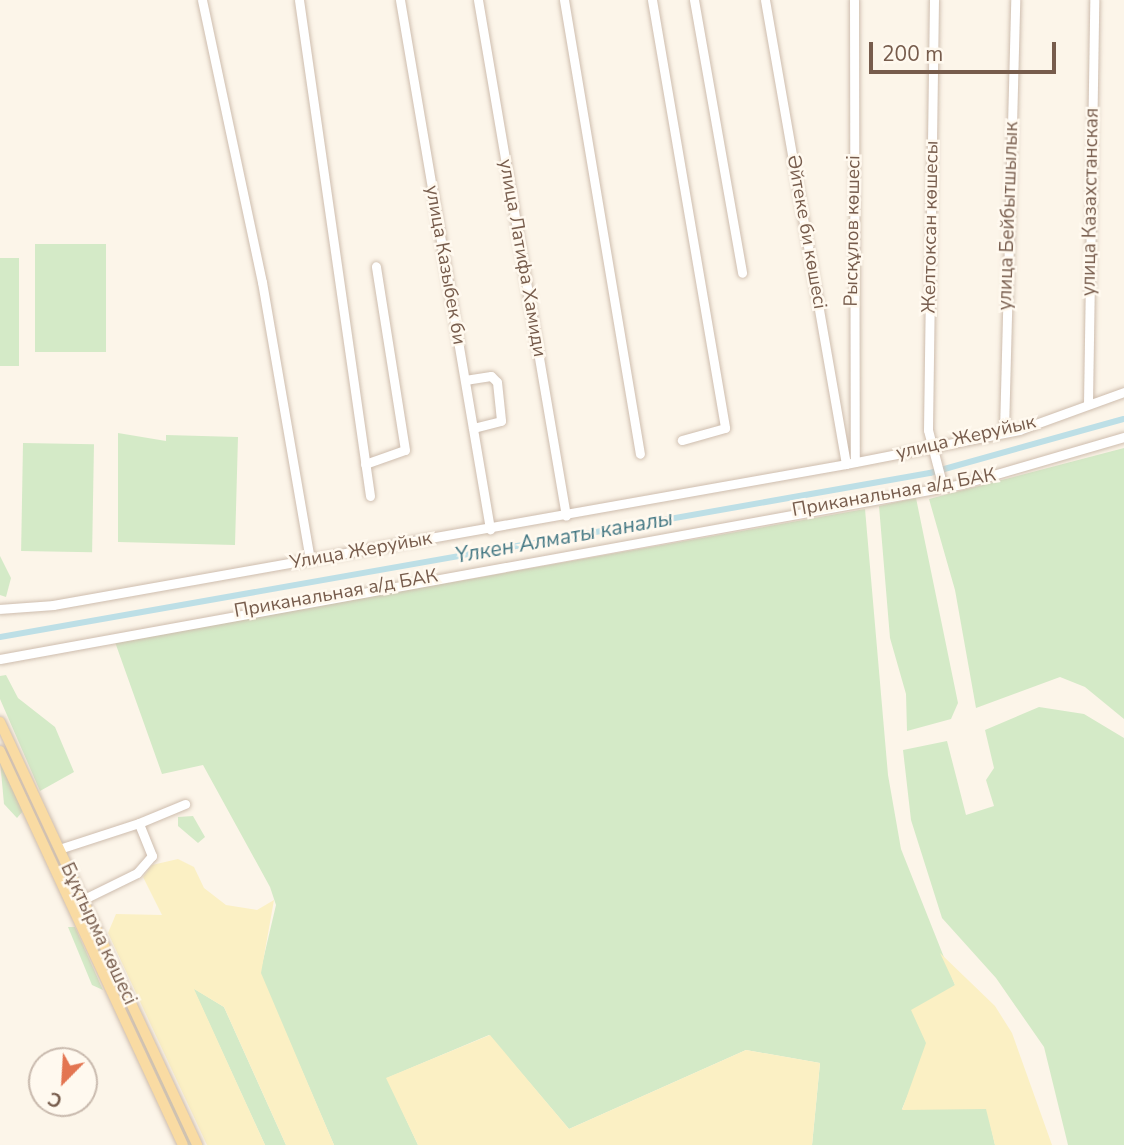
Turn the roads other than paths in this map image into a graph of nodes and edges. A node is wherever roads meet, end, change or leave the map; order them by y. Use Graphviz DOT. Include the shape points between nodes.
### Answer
graph roads {
  1 [pos="202,0"];
  2 [pos="299,0"];
  3 [pos="400,0"];
  4 [pos="478,0"];
  5 [pos="564,0"];
  6 [pos="652,0"];
  7 [pos="694,0"];
  8 [pos="765,0"];
  9 [pos="854,0"];
  10 [pos="934,0"];
  11 [pos="1015,0"];
  12 [pos="1094,0"];
  13 [pos="376,266"];
  14 [pos="742,273"];
  15 [pos="465,380"];
  16 [pos="1124,392"];
  17 [pos="1088,403"];
  18 [pos="473,428"];
  19 [pos="1004,431"];
  20 [pos="1124,437"];
  21 [pos="682,440"];
  22 [pos="937,449"];
  23 [pos="640,454"];
  24 [pos="850,463"];
  25 [pos="365,464"];
  26 [pos="943,487"];
  27 [pos="370,496"];
  28 [pos="566,516"];
  29 [pos="490,529"];
  30 [pos="310,560"];
  31 [pos="0,609"];
  32 [pos="0,659"];
  33 [pos="0,722"];
  34 [pos="0,751"];
  35 [pos="31,804"];
  36 [pos="185,804"];
  37 [pos="139,823"];
  38 [pos="59,849"];
  39 [pos="82,900"];
  40 [pos="101,955"];
  41 [pos="183,1145"];
  42 [pos="197,1145"];
  1 -- 30 [label="street" via="262,282"];
  2 -- 25 [label="street"];
  3 -- 15 [label="street, улица Казыбек би"];
  4 -- 28 [label="street, улица Латифа Хамиди"];
  5 -- 23 [label="street"];
  6 -- 21 [label="street" via="725,428"];
  7 -- 14 [label="street"];
  8 -- 24 [label="street, Әйтеке би көшесі"];
  9 -- 24 [label="street, Рысқұлов көшесі"];
  10 -- 22 [label="street, Желтоксан көшесы" via="928,430"];
  11 -- 19 [label="street, улица Бейбытшылык"];
  12 -- 17 [label="street, улица Казахстанская"];
  13 -- 25 [label="street" via="405,450"];
  15 -- 18 [label="street, улица Казыбек би"];
  15 -- 18 [label="street" via="491,376 497,382 501,421"];
  16 -- 17 [label="street, улица Жеруйык"];
  17 -- 19 [label="street, улица Жеруйык"];
  18 -- 29 [label="street, улица Казыбек би"];
  19 -- 22 [label="street, улица Жеруйык"];
  20 -- 26 [label="street, Приканальная а/д БАК"];
  22 -- 24 [label="street, улица Жеруйык"];
  22 -- 26 [label="street, Желтоксан көшесы"];
  24 -- 28 [label="street, Улица Жеруйык"];
  25 -- 27 [label="street"];
  26 -- 32 [label="street, Приканальная а/д БАК"];
  28 -- 29 [label="street, Улица Жеруйык"];
  29 -- 30 [label="street, Улица Жеруйык"];
  30 -- 31 [label="street, Улица Жеруйык"];
  33 -- 35 [label="main road, Бұқтырма көшесі"];
  34 -- 35 [label="main road, Бұқтырма көшесі"];
  35 -- 38 [label="main road, Бұқтырма көшесі"];
  35 -- 40 [label="main road, Бұқтырма көшесі"];
  36 -- 37 [label="street"];
  37 -- 38 [label="street"];
  37 -- 39 [label="street" via="152,853 149,861 121,883"];
  38 -- 39 [label="main road, Бұқтырма көшесі"];
  39 -- 40 [label="main road, Бұқтырма көшесі"];
  40 -- 41 [label="main road, Бұқтырма көшесі"];
  40 -- 42 [label="main road, Бұқтырма көшесі"];
}
